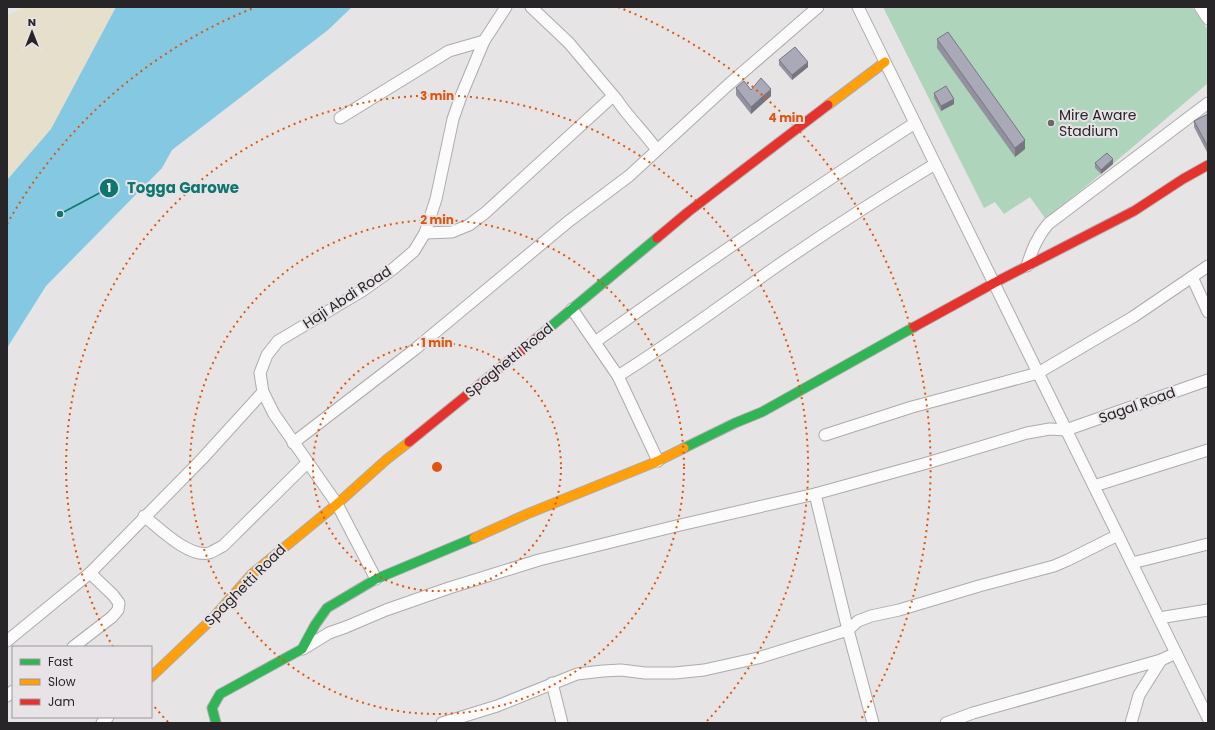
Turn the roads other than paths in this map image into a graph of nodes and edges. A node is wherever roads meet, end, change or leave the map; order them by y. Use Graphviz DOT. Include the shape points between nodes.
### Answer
graph roads {
  1 [pos="506,7"];
  2 [pos="531,7"];
  3 [pos="818,7"];
  4 [pos="858,7"];
  5 [pos="1200,7"];
  6 [pos="1208,19"];
  7 [pos="484,41"];
  8 [pos="885,62"];
  9 [pos="613,96"];
  10 [pos="1208,103"];
  11 [pos="340,118"];
  12 [pos="915,123"];
  13 [pos="657,150"];
  14 [pos="935,164"];
  15 [pos="1208,165"];
  16 [pos="425,232"];
  17 [pos="1027,266"];
  18 [pos="1208,266"];
  19 [pos="1192,277"];
  20 [pos="994,284"];
  21 [pos="572,309"];
  22 [pos="1208,312"];
  23 [pos="596,342"];
  24 [pos="1038,373"];
  25 [pos="618,376"];
  26 [pos="1208,380"];
  27 [pos="263,392"];
  28 [pos="1066,430"];
  29 [pos="824,434"];
  30 [pos="293,443"];
  31 [pos="1208,450"];
  32 [pos="658,461"];
  33 [pos="307,463"];
  34 [pos="1094,486"];
  35 [pos="815,494"];
  36 [pos="337,504"];
  37 [pos="144,516"];
  38 [pos="1118,535"];
  39 [pos="1208,544"];
  40 [pos="1132,563"];
  41 [pos="90,573"];
  42 [pos="376,579"];
  43 [pos="1208,610"];
  44 [pos="1159,618"];
  45 [pos="848,630"];
  46 [pos="7,641"];
  47 [pos="73,646"];
  48 [pos="302,649"];
  49 [pos="1176,653"];
  50 [pos="1161,660"];
  51 [pos="152,676"];
  52 [pos="552,683"];
  53 [pos="1208,718"];
  54 [pos="216,723"];
  55 [pos="442,723"];
  56 [pos="562,723"];
  57 [pos="873,723"];
  58 [pos="946,723"];
  59 [pos="1131,723"];
  1 -- 7 [label="street, Haji Abdi Road"];
  2 -- 9 [label="street" via="569,43"];
  3 -- 13 [label="street"];
  4 -- 8 [label="street"];
  5 -- 6 [label="street"];
  7 -- 11 [label="street" via="449,51"];
  7 -- 16 [label="street, Haji Abdi Road" via="453,119 436,198"];
  8 -- 12 [label="street"];
  8 -- 21 [label="street, Spaghetti Road" via="688,212"];
  9 -- 13 [label="street"];
  9 -- 16 [label="street" via="469,225 452,232"];
  10 -- 17 [label="street" via="1048,224 1034,245"];
  12 -- 14 [label="street"];
  12 -- 23 [label="street" via="788,206"];
  13 -- 30 [label="street" via="629,176 569,221 414,350"];
  14 -- 20 [label="street"];
  14 -- 25 [label="street" via="790,257 645,360"];
  15 -- 17 [label="street" via="1183,178 1134,211"];
  16 -- 27 [label="street, Haji Abdi Road" via="414,251 393,269 362,291 278,340 267,354 260,373"];
  17 -- 20 [label="street"];
  18 -- 19 [label="street"];
  19 -- 22 [label="street"];
  19 -- 24 [label="street" via="1133,317"];
  20 -- 24 [label="street"];
  20 -- 32 [label="street" via="762,412"];
  21 -- 23 [label="street"];
  21 -- 36 [label="street, Spaghetti Road" via="386,460"];
  23 -- 25 [label="street"];
  24 -- 28 [label="street"];
  24 -- 29 [label="street"];
  25 -- 32 [label="street"];
  26 -- 28 [label="street, Sagal Road"];
  27 -- 30 [label="street, Haji Abdi Road"];
  27 -- 37 [label="street" via="202,459"];
  28 -- 34 [label="street"];
  28 -- 35 [label="street" via="1050,429 1027,433"];
  30 -- 33 [label="street, Haji Abdi Road"];
  31 -- 34 [label="street"];
  32 -- 42 [label="street"];
  33 -- 36 [label="street, Haji Abdi Road"];
  33 -- 37 [label="street" via="223,546 208,553 194,553 183,547"];
  34 -- 38 [label="street"];
  35 -- 45 [label="street"];
  35 -- 48 [label="street" via="532,562 386,610 329,633"];
  36 -- 42 [label="street, Haji Abdi Road"];
  36 -- 51 [label="street, Spaghetti Road" via="252,574 213,618"];
  37 -- 41 [label="street"];
  38 -- 40 [label="street"];
  38 -- 45 [label="street" via="1054,566 871,616 858,621"];
  39 -- 40 [label="street"];
  40 -- 44 [label="street"];
  41 -- 46 [label="street"];
  41 -- 47 [label="street" via="113,595 119,603 118,610"];
  42 -- 48 [label="street" via="327,608"];
  43 -- 44 [label="street"];
  44 -- 49 [label="street"];
  45 -- 52 [label="street" via="758,658 704,670 675,673 603,671 577,674"];
  45 -- 57 [label="street"];
  48 -- 54 [label="street" via="220,694 212,706"];
  49 -- 50 [label="street"];
  49 -- 53 [label="street"];
  50 -- 58 [label="street" via="973,713"];
  50 -- 59 [label="street" via="1139,695"];
  52 -- 55 [label="street" via="497,706"];
  52 -- 56 [label="street"];
}
